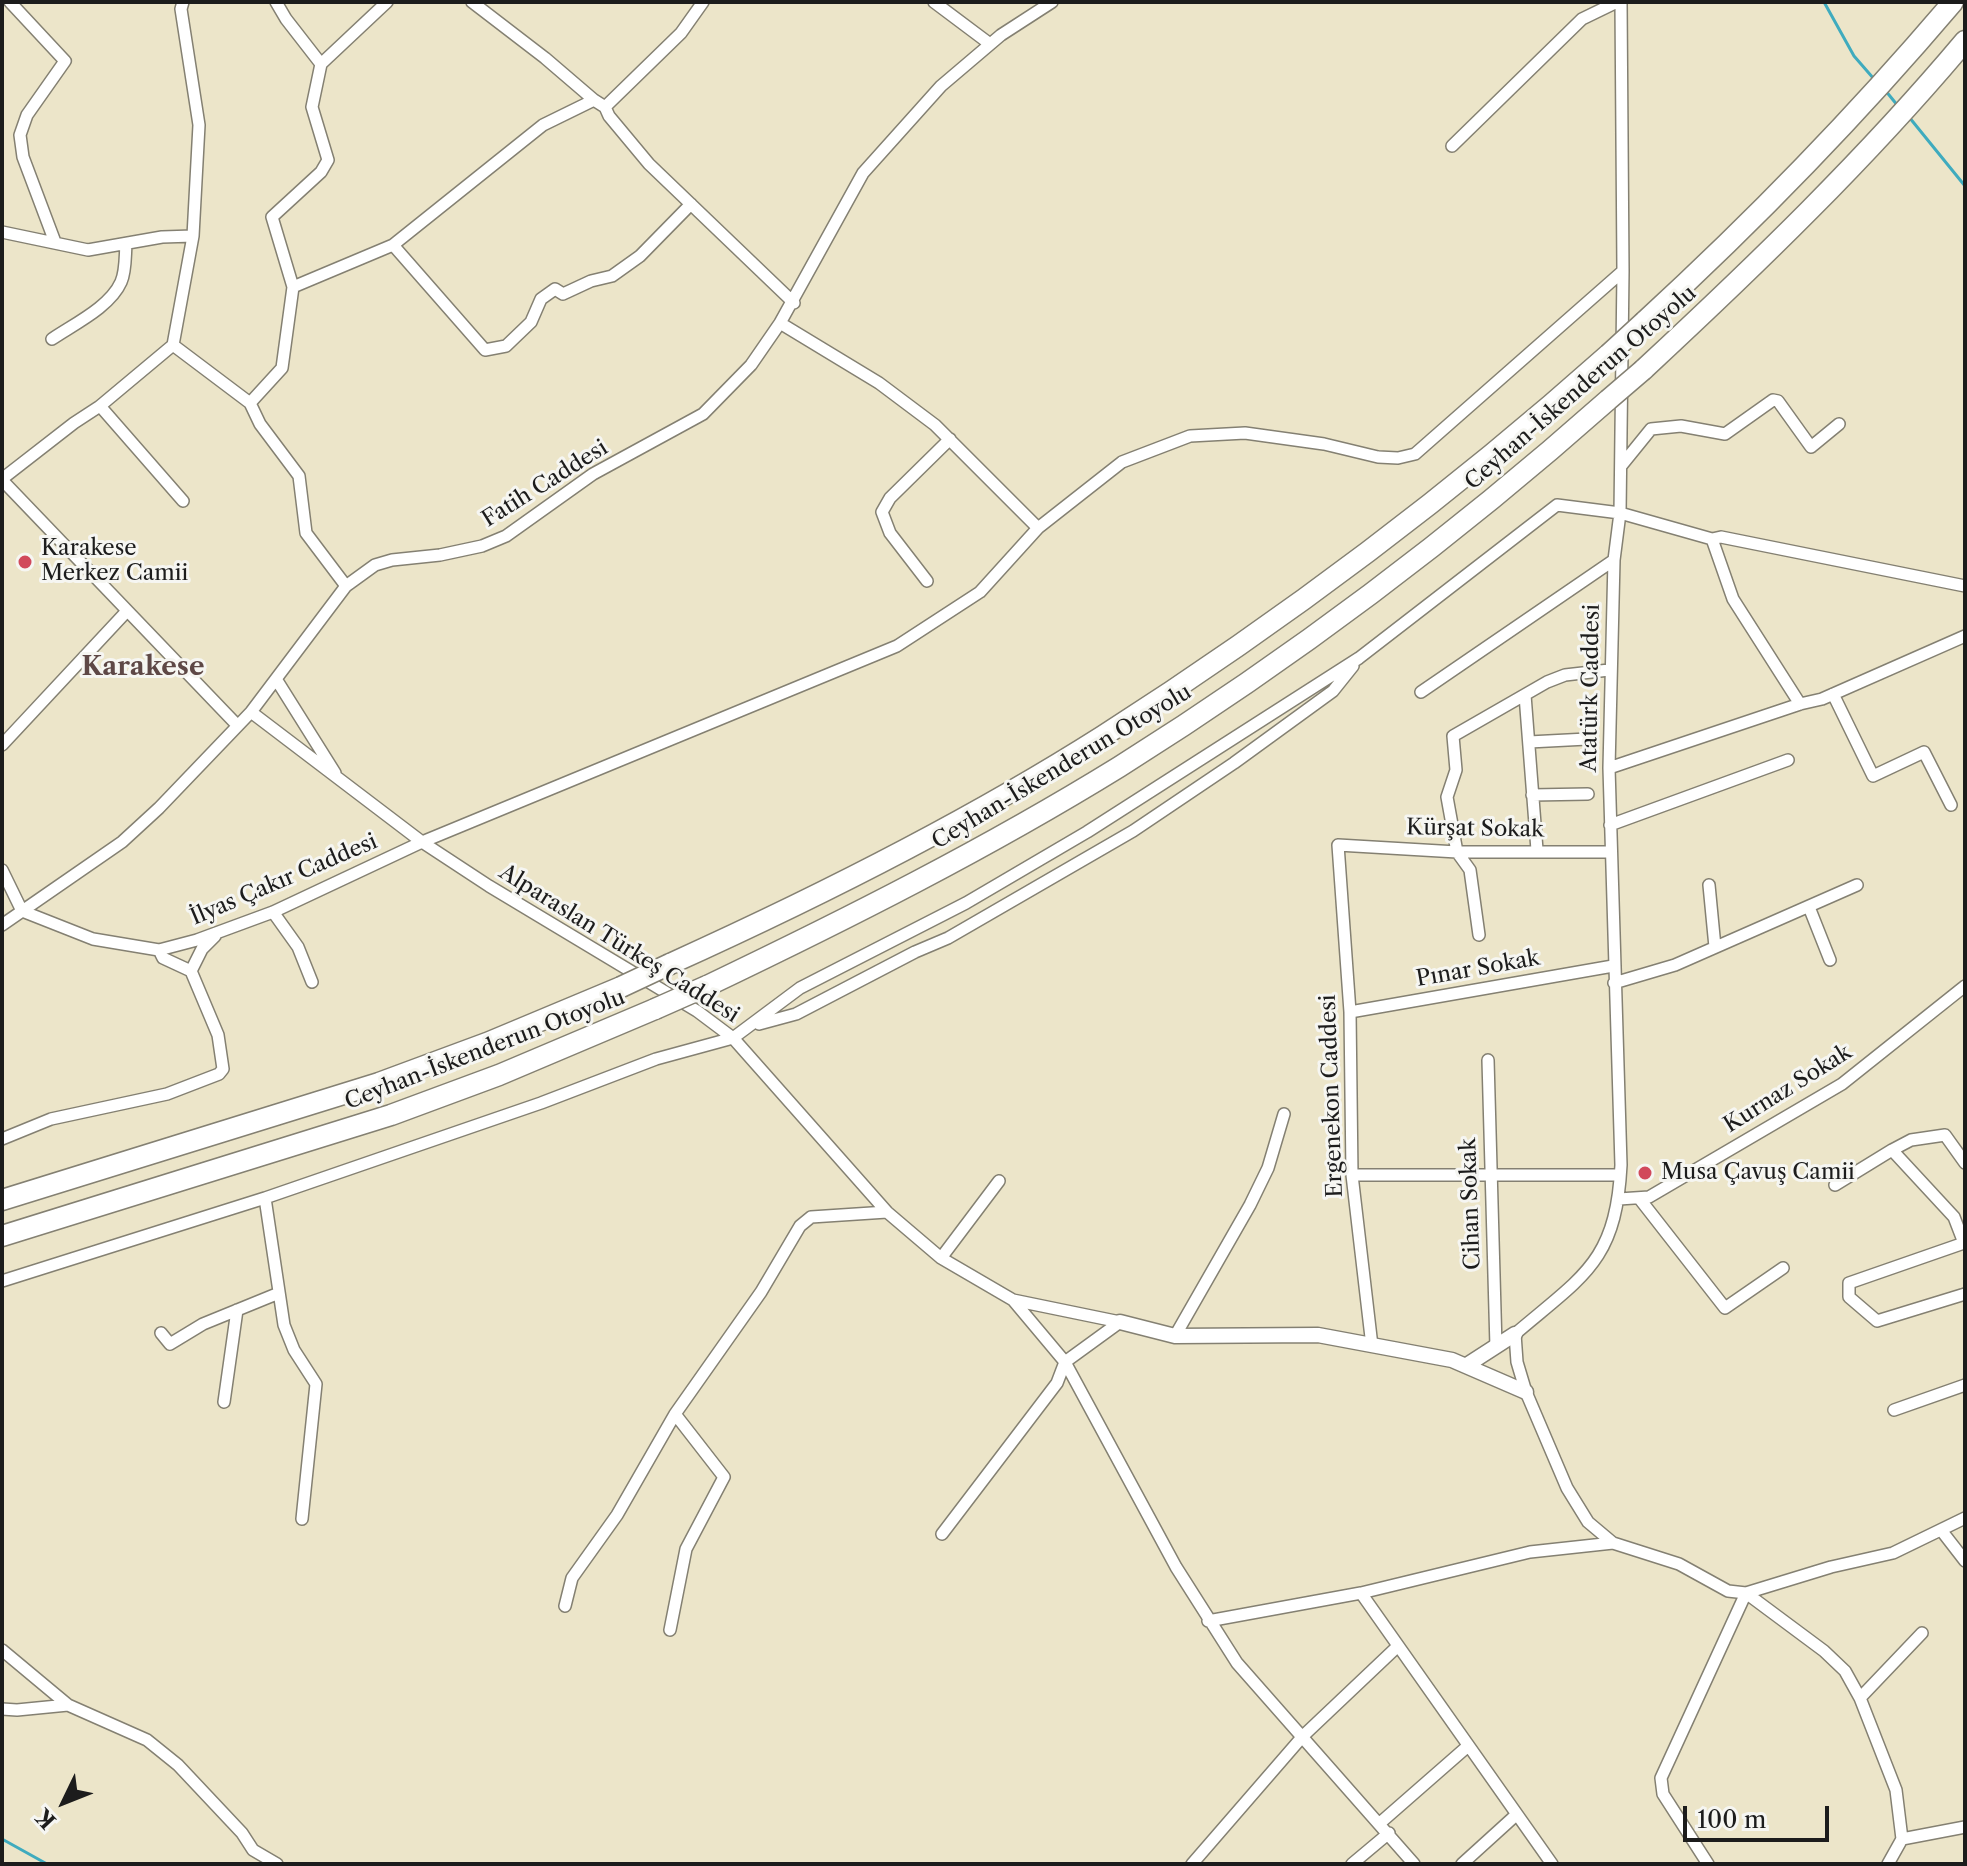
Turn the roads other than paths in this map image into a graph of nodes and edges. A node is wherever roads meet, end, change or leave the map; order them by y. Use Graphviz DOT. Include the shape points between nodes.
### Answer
graph roads {
  1 [pos="10,2"];
  2 [pos="183,2"];
  3 [pos="276,2"];
  4 [pos="387,2"];
  5 [pos="472,2"];
  6 [pos="703,2"];
  7 [pos="934,2"];
  8 [pos="1052,2"];
  9 [pos="1619,2"];
  10 [pos="1953,2"];
  11 [pos="990,44"];
  12 [pos="1962,45"];
  13 [pos="321,64"];
  14 [pos="594,100"];
  15 [pos="605,107"];
  16 [pos="1452,146"];
  17 [pos="691,204"];
  18 [pos="2,232"];
  19 [pos="193,236"];
  20 [pos="55,242"];
  21 [pos="126,244"];
  22 [pos="393,245"];
  23 [pos="1623,271"];
  24 [pos="293,287"];
  25 [pos="794,303"];
  26 [pos="780,323"];
  27 [pos="52,339"];
  28 [pos="173,345"];
  29 [pos="250,403"];
  30 [pos="100,406"];
  31 [pos="1839,424"];
  32 [pos="950,439"];
  33 [pos="1621,467"];
  34 [pos="2,479"];
  35 [pos="183,501"];
  36 [pos="1620,513"];
  37 [pos="1038,528"];
  38 [pos="1712,539"];
  39 [pos="1614,560"];
  40 [pos="927,581"];
  41 [pos="346,586"];
  42 [pos="1965,586"];
  43 [pos="127,611"];
  44 [pos="1965,636"];
  45 [pos="1359,658"];
  46 [pos="1609,670"];
  47 [pos="276,679"];
  48 [pos="1421,692"];
  49 [pos="1833,694"];
  50 [pos="1525,695"];
  51 [pos="1800,704"];
  52 [pos="251,712"];
  53 [pos="237,725"];
  54 [pos="1587,739"];
  55 [pos="1529,742"];
  56 [pos="2,745"];
  57 [pos="1788,760"];
  58 [pos="1609,768"];
  59 [pos="340,780"];
  60 [pos="1588,794"];
  61 [pos="1532,795"];
  62 [pos="1951,805"];
  63 [pos="1610,825"];
  64 [pos="422,842"];
  65 [pos="1338,845"];
  66 [pos="1537,850"];
  67 [pos="1457,852"];
  68 [pos="1611,852"];
  69 [pos="2,870"];
  70 [pos="1709,885"];
  71 [pos="1857,885"];
  72 [pos="1809,907"];
  73 [pos="22,911"];
  74 [pos="273,912"];
  75 [pos="2,925"];
  76 [pos="221,931"];
  77 [pos="1479,935"];
  78 [pos="1715,947"];
  79 [pos="159,950"];
  80 [pos="1830,960"];
  81 [pos="1613,966"];
  82 [pos="191,971"];
  83 [pos="312,982"];
  84 [pos="1614,983"];
  85 [pos="1965,986"];
  86 [pos="1350,1012"];
  87 [pos="750,1026"];
  88 [pos="733,1038"];
  89 [pos="1488,1060"];
  90 [pos="1284,1114"];
  91 [pos="2,1139"];
  92 [pos="1892,1150"];
  93 [pos="1965,1163"];
  94 [pos="1352,1175"];
  95 [pos="1620,1175"];
  96 [pos="1489,1176"];
  97 [pos="999,1181"];
  98 [pos="1835,1185"];
  99 [pos="265,1198"];
  100 [pos="1639,1198"];
  101 [pos="1619,1199"];
  102 [pos="2,1200"];
  103 [pos="887,1212"];
  104 [pos="2,1236"];
  105 [pos="1965,1243"];
  106 [pos="941,1258"];
  107 [pos="1783,1268"];
  108 [pos="2,1281"];
  109 [pos="279,1293"];
  110 [pos="1965,1294"];
  111 [pos="1013,1300"];
  112 [pos="237,1310"];
  113 [pos="1120,1322"];
  114 [pos="161,1333"];
  115 [pos="1515,1334"];
  116 [pos="1175,1336"];
  117 [pos="1372,1346"];
  118 [pos="1496,1347"];
  119 [pos="1065,1362"];
  120 [pos="1467,1365"];
  121 [pos="1965,1385"];
  122 [pos="1526,1392"];
  123 [pos="224,1402"];
  124 [pos="1894,1410"];
  125 [pos="675,1414"];
  126 [pos="1965,1518"];
  127 [pos="302,1519"];
  128 [pos="1941,1530"];
  129 [pos="942,1534"];
  130 [pos="1613,1543"];
  131 [pos="1965,1561"];
  132 [pos="1361,1593"];
  133 [pos="1746,1593"];
  134 [pos="565,1606"];
  135 [pos="1208,1621"];
  136 [pos="670,1630"];
  137 [pos="1922,1633"];
  138 [pos="1398,1646"];
  139 [pos="2,1650"];
  140 [pos="1860,1698"];
  141 [pos="68,1705"];
  142 [pos="2,1709"];
  143 [pos="1303,1736"];
  144 [pos="1468,1746"];
  145 [pos="1516,1815"];
  146 [pos="1380,1823"];
  147 [pos="1965,1827"];
  148 [pos="1389,1833"];
  149 [pos="1902,1839"];
  150 [pos="277,1864"];
  151 [pos="1192,1864"];
  152 [pos="1352,1864"];
  153 [pos="1414,1864"];
  154 [pos="1462,1864"];
  155 [pos="1552,1864"];
  156 [pos="1708,1864"];
  157 [pos="1888,1864"];
  1 -- 20 [label="street" via="65,61 27,115 20,135"];
  2 -- 19 [label="street" via="199,125"];
  3 -- 13 [label="street"];
  4 -- 13 [label="street"];
  5 -- 14 [label="street"];
  6 -- 15 [label="street" via="681,33"];
  7 -- 11 [label="street"];
  8 -- 11 [label="street, Fatih Caddesi"];
  9 -- 16 [label="street" via="1582,19"];
  9 -- 23 [label="street, Atatürk Caddesi"];
  10 -- 102 [label="highway, Ceyhan-İskenderun Otoyolu, bridge" via="1836,134 1709,262 1538,417 1331,581 1100,737 866,870 621,987 379,1083"];
  11 -- 25 [label="street, Fatih Caddesi" via="941,86 863,173"];
  12 -- 104 [label="highway, Ceyhan-İskenderun Otoyolu, bridge" via="1733,287 1560,443 1351,608 1119,767 881,900 707,986 499,1075 391,1115"];
  13 -- 24 [label="street" via="312,107 328,160 272,217"];
  14 -- 15 [label="street"];
  14 -- 22 [label="street" via="543,125"];
  15 -- 17 [label="street" via="649,164"];
  17 -- 22 [label="street" via="640,256 612,276 563,294 555,289 541,299 531,322 506,346 485,350"];
  17 -- 25 [label="street"];
  18 -- 20 [label="street"];
  19 -- 21 [label="street"];
  19 -- 28 [label="street"];
  20 -- 21 [label="street" via="88,250"];
  21 -- 27 [label="street" via="123,279 116,291"];
  22 -- 24 [label="street"];
  23 -- 33 [label="street, Atatürk Caddesi"];
  23 -- 37 [label="street, İlyas Çakır Caddesi" via="1415,454 1378,457 1245,433 1190,436 1122,462"];
  24 -- 29 [label="street" via="282,368"];
  25 -- 26 [label="street, Fatih Caddesi"];
  26 -- 32 [label="street" via="879,383"];
  26 -- 41 [label="street, Fatih Caddesi" via="751,365 703,414 593,474 506,536 450,553 383,562"];
  28 -- 29 [label="street"];
  28 -- 30 [label="street"];
  29 -- 41 [label="street" via="299,476 306,533"];
  30 -- 34 [label="street"];
  30 -- 35 [label="street"];
  31 -- 33 [label="street" via="1811,447 1773,400 1725,434 1681,426 1651,429"];
  32 -- 37 [label="street"];
  32 -- 40 [label="street" via="882,512 890,533"];
  33 -- 36 [label="street, Atatürk Caddesi"];
  34 -- 43 [label="street"];
  36 -- 38 [label="street"];
  36 -- 39 [label="street, Atatürk Caddesi"];
  36 -- 45 [label="street" via="1549,508"];
  37 -- 64 [label="street, İlyas Çakır Caddesi" via="980,592 897,646"];
  38 -- 42 [label="street"];
  38 -- 51 [label="street" via="1733,599"];
  39 -- 46 [label="street, Atatürk Caddesi"];
  39 -- 48 [label="street"];
  41 -- 47 [label="street, Fatih Caddesi"];
  43 -- 53 [label="street"];
  43 -- 56 [label="street"];
  44 -- 49 [label="street"];
  45 -- 87 [label="street" via="1087,832 966,903 800,988"];
  45 -- 87 [label="street" via="1333,691 1133,831 948,938 796,1014"];
  46 -- 50 [label="street" via="1565,675"];
  46 -- 58 [label="street, Atatürk Caddesi"];
  47 -- 52 [label="street, Fatih Caddesi"];
  47 -- 59 [label="street"];
  49 -- 51 [label="street"];
  49 -- 62 [label="street" via="1873,776 1924,752"];
  50 -- 55 [label="street"];
  50 -- 67 [label="street" via="1453,736 1456,770 1447,797"];
  51 -- 58 [label="street"];
  52 -- 53 [label="street, Fatih Caddesi"];
  52 -- 59 [label="street, Alparaslan Türkeş Caddesi"];
  53 -- 73 [label="street, Fatih Caddesi" via="122,842"];
  54 -- 55 [label="street"];
  55 -- 61 [label="street"];
  57 -- 63 [label="street"];
  58 -- 63 [label="street, Atatürk Caddesi"];
  59 -- 64 [label="street, Alparaslan Türkeş Caddesi"];
  60 -- 61 [label="street"];
  61 -- 66 [label="street"];
  63 -- 68 [label="street, Atatürk Caddesi"];
  64 -- 74 [label="street, İlyas Çakır Caddesi"];
  64 -- 88 [label="street, Alparaslan Türkeş Caddesi"];
  65 -- 67 [label="street, Kürşat Sokak"];
  65 -- 86 [label="street, Ergenekon Caddesi"];
  66 -- 67 [label="street, Kürşat Sokak"];
  66 -- 68 [label="street, Kürşat Sokak"];
  67 -- 77 [label="street" via="1470,870"];
  68 -- 81 [label="street, Atatürk Caddesi"];
  69 -- 73 [label="street"];
  70 -- 78 [label="street"];
  71 -- 72 [label="street"];
  72 -- 78 [label="street"];
  72 -- 80 [label="street"];
  73 -- 75 [label="street, Fatih Caddesi"];
  73 -- 79 [label="street" via="93,939"];
  74 -- 76 [label="street, İlyas Çakır Caddesi"];
  74 -- 83 [label="street" via="298,947"];
  76 -- 79 [label="street, İlyas Çakır Caddesi"];
  76 -- 82 [label="street" via="202,949"];
  78 -- 84 [label="street"];
  79 -- 82 [label="street" via="163,958"];
  81 -- 84 [label="street, Atatürk Caddesi"];
  81 -- 86 [label="street, Pınar Sokak"];
  82 -- 91 [label="street" via="218,1035 223,1069 219,1074 167,1094 51,1119"];
  84 -- 95 [label="street, Atatürk Caddesi"];
  85 -- 100 [label="street, Kurnaz Sokak" via="1842,1084 1649,1197"];
  86 -- 94 [label="street, Ergenekon Caddesi"];
  87 -- 88 [label="street"];
  88 -- 99 [label="street" via="656,1059"];
  88 -- 103 [label="street, Alparaslan Türkeş Caddesi"];
  89 -- 96 [label="street, Cihan Sokak"];
  90 -- 116 [label="street" via="1250,1205"];
  92 -- 93 [label="street" via="1911,1140 1945,1135"];
  92 -- 98 [label="street"];
  92 -- 105 [label="street" via="1954,1217"];
  94 -- 96 [label="street"];
  94 -- 117 [label="street, Ergenekon Caddesi"];
  95 -- 96 [label="street"];
  95 -- 101 [label="street, Atatürk Caddesi"];
  96 -- 118 [label="street, Cihan Sokak"];
  97 -- 106 [label="street"];
  99 -- 108 [label="street"];
  99 -- 109 [label="street"];
  100 -- 101 [label="street, Kurnaz Sokak"];
  100 -- 107 [label="street" via="1725,1308"];
  101 -- 115 [label="street, Atatürk Caddesi" via="1607,1239 1587,1272"];
  103 -- 106 [label="street, Alparaslan Türkeş Caddesi"];
  103 -- 125 [label="street" via="811,1217 800,1226 761,1292"];
  105 -- 110 [label="street" via="1849,1283 1849,1297 1877,1321"];
  106 -- 111 [label="street, Alparaslan Türkeş Caddesi"];
  109 -- 112 [label="street"];
  109 -- 127 [label="street" via="294,1350 316,1384"];
  111 -- 113 [label="street"];
  111 -- 119 [label="street"];
  112 -- 114 [label="street" via="170,1344"];
  112 -- 123 [label="street"];
  113 -- 116 [label="street"];
  113 -- 119 [label="street"];
  115 -- 118 [label="street"];
  115 -- 122 [label="street"];
  116 -- 117 [label="street" via="1318,1335"];
  117 -- 120 [label="street"];
  118 -- 120 [label="street"];
  119 -- 129 [label="street" via="1057,1383"];
  119 -- 135 [label="street"];
  120 -- 122 [label="street"];
  121 -- 124 [label="street"];
  122 -- 130 [label="street" via="1567,1488 1588,1522"];
  125 -- 134 [label="street" via="617,1515 572,1578"];
  125 -- 136 [label="street" via="724,1477 686,1549"];
  126 -- 128 [label="street"];
  128 -- 131 [label="street"];
  128 -- 133 [label="street" via="1893,1553"];
  130 -- 132 [label="street" via="1530,1552"];
  130 -- 133 [label="street" via="1679,1564 1728,1591"];
  132 -- 135 [label="street"];
  132 -- 138 [label="street"];
  133 -- 140 [label="street" via="1824,1651 1845,1671"];
  133 -- 156 [label="street" via="1661,1778 1663,1794"];
  135 -- 143 [label="street" via="1237,1663"];
  137 -- 140 [label="street"];
  138 -- 143 [label="street"];
  138 -- 144 [label="street"];
  139 -- 141 [label="street"];
  140 -- 149 [label="street" via="1896,1790"];
  141 -- 142 [label="street"];
  141 -- 150 [label="street" via="147,1740 178,1765 253,1850"];
  143 -- 146 [label="street"];
  143 -- 151 [label="street"];
  144 -- 145 [label="street"];
  144 -- 146 [label="street"];
  145 -- 154 [label="street"];
  145 -- 155 [label="street"];
  146 -- 148 [label="street"];
  147 -- 149 [label="street"];
  148 -- 152 [label="street"];
  148 -- 153 [label="street"];
  149 -- 157 [label="street"];
}
